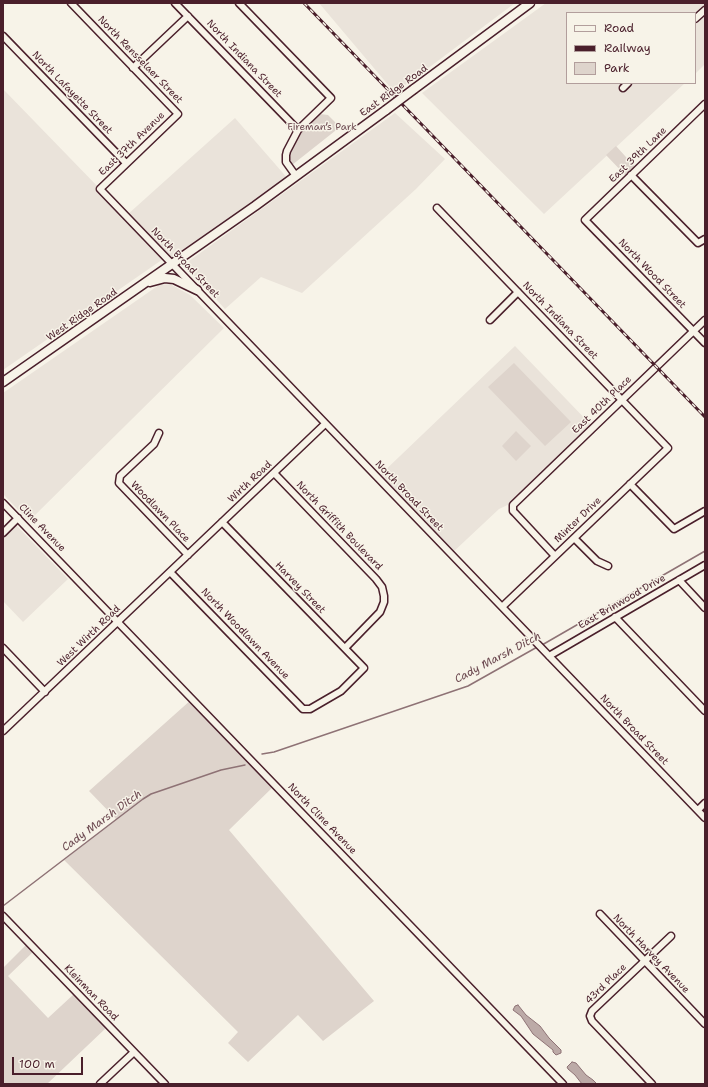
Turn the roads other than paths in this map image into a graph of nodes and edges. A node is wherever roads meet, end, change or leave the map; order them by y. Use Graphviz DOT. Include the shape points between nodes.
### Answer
graph roads {
  1 [pos="71,3"];
  2 [pos="175,3"];
  3 [pos="239,3"];
  4 [pos="525,4"];
  5 [pos="705,10"];
  6 [pos="188,16"];
  7 [pos="696,18"];
  8 [pos="3,36"];
  9 [pos="133,68"];
  10 [pos="627,84"];
  11 [pos="623,88"];
  12 [pos="705,104"];
  13 [pos="178,114"];
  14 [pos="298,130"];
  15 [pos="126,163"];
  16 [pos="631,175"];
  17 [pos="296,176"];
  18 [pos="100,189"];
  19 [pos="437,208"];
  20 [pos="585,220"];
  21 [pos="705,239"];
  22 [pos="173,264"];
  23 [pos="144,284"];
  24 [pos="197,290"];
  25 [pos="518,292"];
  26 [pos="490,320"];
  27 [pos="705,320"];
  28 [pos="694,331"];
  29 [pos="705,343"];
  30 [pos="3,382"];
  31 [pos="622,400"];
  32 [pos="325,424"];
  33 [pos="159,432"];
  34 [pos="668,448"];
  35 [pos="274,474"];
  36 [pos="630,484"];
  37 [pos="3,503"];
  38 [pos="705,511"];
  39 [pos="18,518"];
  40 [pos="222,522"];
  41 [pos="3,533"];
  42 [pos="574,538"];
  43 [pos="188,555"];
  44 [pos="556,556"];
  45 [pos="705,565"];
  46 [pos="608,566"];
  47 [pos="66,567"];
  48 [pos="170,572"];
  49 [pos="679,580"];
  50 [pos="502,607"];
  51 [pos="705,608"];
  52 [pos="615,617"];
  53 [pos="118,622"];
  54 [pos="3,648"];
  55 [pos="344,648"];
  56 [pos="550,656"];
  57 [pos="364,668"];
  58 [pos="45,692"];
  59 [pos="705,712"];
  60 [pos="3,731"];
  61 [pos="705,803"];
  62 [pos="698,810"];
  63 [pos="705,818"];
  64 [pos="600,914"];
  65 [pos="3,916"];
  66 [pos="671,936"];
  67 [pos="644,961"];
  68 [pos="705,1024"];
  69 [pos="134,1052"];
  70 [pos="100,1084"];
  71 [pos="165,1084"];
  72 [pos="563,1084"];
  73 [pos="652,1084"];
  1 -- 9 [label="street, North Rensselaer Street"];
  2 -- 6 [label="street, North Indiana Street"];
  3 -- 14 [label="street" via="331,98"];
  4 -- 17 [label="main road, East Ridge Road, bridge"];
  5 -- 7 [label="street"];
  6 -- 9 [label="street"];
  6 -- 14 [label="street, North Indiana Street"];
  8 -- 15 [label="street, North Lafayette Street"];
  9 -- 13 [label="street, North Rensselaer Street"];
  10 -- 11 [label="street"];
  12 -- 16 [label="street, East 39th Lane"];
  13 -- 15 [label="street, East 37th Avenue"];
  14 -- 17 [label="street" via="286,155 286,162"];
  15 -- 18 [label="street, East 37th Avenue"];
  16 -- 20 [label="street, East 39th Lane"];
  16 -- 21 [label="street" via="698,244"];
  17 -- 22 [label="main road, East Ridge Road"];
  18 -- 22 [label="street, North Broad Street"];
  19 -- 25 [label="street, North Indiana Street"];
  20 -- 28 [label="street, North Wood Street"];
  22 -- 23 [label="main road, West Ridge Road"];
  22 -- 24 [label="street, North Broad Street"];
  23 -- 24 [label="main road" via="165,278 174,279"];
  23 -- 30 [label="main road, West Ridge Road"];
  24 -- 32 [label="street, North Broad Street"];
  25 -- 26 [label="street"];
  25 -- 31 [label="street, North Indiana Street"];
  27 -- 28 [label="street, East 40th Place"];
  28 -- 29 [label="street, North Wood Street"];
  28 -- 31 [label="street, East 40th Place"];
  31 -- 34 [label="street, North Indiana Street"];
  31 -- 44 [label="street, East 40th Place" via="513,505 513,511"];
  32 -- 35 [label="street, Wirth Road"];
  32 -- 50 [label="street, North Broad Street"];
  33 -- 43 [label="street, Woodlawn Place" via="154,444 120,476 118,481"];
  34 -- 36 [label="street, Minter Drive"];
  35 -- 40 [label="street, Wirth Road"];
  35 -- 55 [label="street, North Griffith Boulevard" via="382,587 384,596 377,617"];
  36 -- 38 [label="street" via="674,529"];
  36 -- 42 [label="street, Minter Drive"];
  37 -- 39 [label="street, Cline Avenue"];
  39 -- 41 [label="street"];
  39 -- 47 [label="street, Cline Avenue"];
  40 -- 43 [label="street, Wirth Road"];
  40 -- 55 [label="street, Harvey Street"];
  42 -- 44 [label="street, Minter Drive"];
  42 -- 46 [label="street" via="597,561"];
  43 -- 48 [label="street, West Wirth Road"];
  44 -- 50 [label="street, Minter Drive"];
  45 -- 49 [label="street, East Brinwood Drive"];
  47 -- 53 [label="street, North Cline Avenue"];
  48 -- 53 [label="street, West Wirth Road"];
  48 -- 57 [label="street, North Woodlawn Avenue" via="306,710 338,693"];
  49 -- 51 [label="street"];
  49 -- 52 [label="street, East Brinwood Drive"];
  50 -- 56 [label="street, North Broad Street"];
  52 -- 56 [label="street, East Brinwood Drive"];
  52 -- 59 [label="street"];
  53 -- 58 [label="street, West Wirth Road"];
  53 -- 72 [label="street, North Cline Avenue"];
  54 -- 58 [label="street"];
  55 -- 57 [label="street, Harvey Street"];
  56 -- 62 [label="street, North Broad Street"];
  58 -- 60 [label="street, West Wirth Road"];
  61 -- 62 [label="street"];
  62 -- 63 [label="street, North Broad Street"];
  64 -- 67 [label="street, North Harvey Avenue"];
  65 -- 69 [label="street, Kleinman Road"];
  66 -- 67 [label="street, 43rd Place"];
  67 -- 68 [label="street, North Harvey Avenue"];
  67 -- 73 [label="street, 43rd Place" via="592,1011 590,1017"];
  69 -- 70 [label="street"];
  69 -- 71 [label="street, Kleinman Road"];
}
